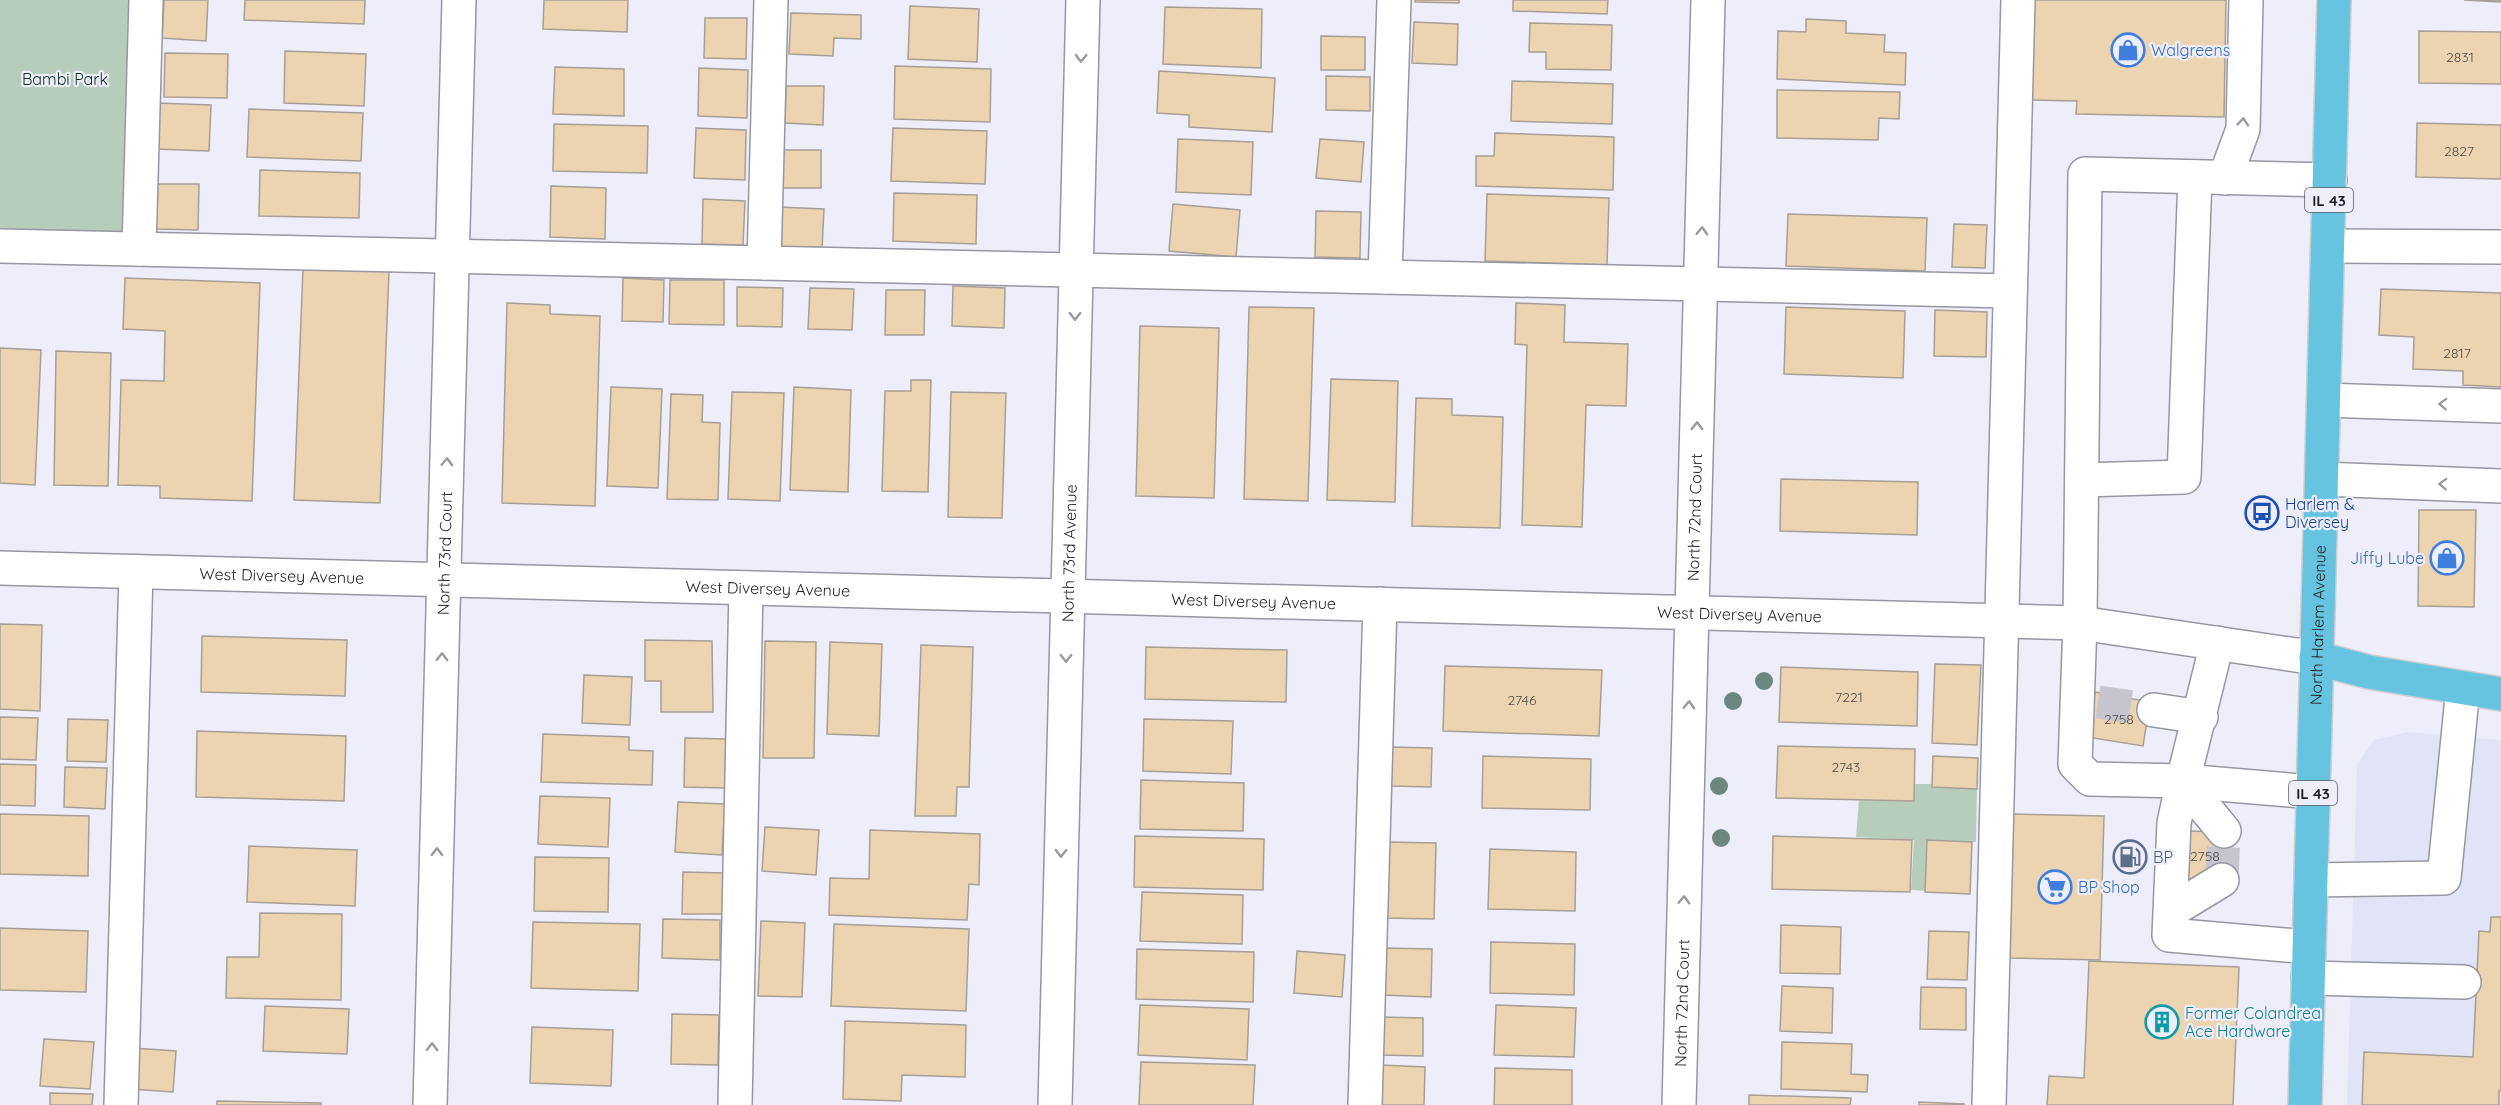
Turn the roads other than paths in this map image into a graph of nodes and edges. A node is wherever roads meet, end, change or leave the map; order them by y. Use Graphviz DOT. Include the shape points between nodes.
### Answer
graph roads {
  1 [pos="146,0"];
  2 [pos="459,0"];
  3 [pos="771,0"];
  4 [pos="1083,0"];
  5 [pos="1394,0"];
  6 [pos="1708,0"];
  7 [pos="2018,0"];
  8 [pos="2246,0"];
  9 [pos="2334,0"];
  10 [pos="2210,177"];
  11 [pos="2330,180"];
  12 [pos="0,246"];
  13 [pos="2328,246"];
  14 [pos="2501,247"];
  15 [pos="139,249"];
  16 [pos="452,256"];
  17 [pos="764,263"];
  18 [pos="1076,270"];
  19 [pos="1385,277"];
  20 [pos="1700,284"];
  21 [pos="2010,291"];
  22 [pos="2324,400"];
  23 [pos="2501,406"];
  24 [pos="2322,479"];
  25 [pos="2082,480"];
  26 [pos="2501,486"];
  27 [pos="0,568"];
  28 [pos="136,572"];
  29 [pos="444,580"];
  30 [pos="746,588"];
  31 [pos="1068,596"];
  32 [pos="1380,604"];
  33 [pos="1692,612"];
  34 [pos="2002,621"];
  35 [pos="2080,623"];
  36 [pos="2217,644"];
  37 [pos="2316,658"];
  38 [pos="2463,688"];
  39 [pos="2501,694"];
  40 [pos="2154,710"];
  41 [pos="2201,717"];
  42 [pos="2183,781"];
  43 [pos="2313,792"];
  44 [pos="2224,831"];
  45 [pos="2222,880"];
  46 [pos="2311,880"];
  47 [pos="2171,911"];
  48 [pos="2308,963"];
  49 [pos="2464,982"];
  50 [pos="121,1105"];
  51 [pos="430,1105"];
  52 [pos="735,1105"];
  53 [pos="1055,1105"];
  54 [pos="1365,1105"];
  55 [pos="1679,1105"];
  56 [pos="1989,1105"];
  57 [pos="2305,1105"];
  1 -- 15 [label="street"];
  2 -- 16 [label="street, North 73rd Court"];
  3 -- 17 [label="street"];
  4 -- 18 [label="street, North 73rd Avenue, one-way"];
  5 -- 19 [label="street"];
  20 -- 6 [label="street, North 72nd Court, one-way"];
  7 -- 21 [label="street"];
  10 -- 8 [label="street, one-way" via="2243,129"];
  9 -- 11 [label="main road, North Harlem Avenue / IL 43"];
  10 -- 11 [label="street"];
  10 -- 25 [label="street" via="2184,477"];
  10 -- 25 [label="street" via="2085,174"];
  11 -- 13 [label="main road, North Harlem Avenue / IL 43"];
  12 -- 15 [label="street"];
  13 -- 14 [label="street"];
  13 -- 22 [label="main road, North Harlem Avenue / IL 43"];
  15 -- 16 [label="street"];
  16 -- 17 [label="street"];
  29 -- 16 [label="street, North 73rd Court, one-way"];
  17 -- 18 [label="street"];
  18 -- 19 [label="street"];
  18 -- 31 [label="street, North 73rd Avenue, one-way"];
  19 -- 20 [label="street"];
  20 -- 21 [label="street"];
  33 -- 20 [label="street, North 72nd Court, one-way"];
  21 -- 34 [label="street"];
  23 -- 22 [label="street, one-way"];
  22 -- 24 [label="main road, North Harlem Avenue / IL 43"];
  26 -- 24 [label="street, one-way"];
  24 -- 37 [label="main road, North Harlem Avenue / IL 43"];
  25 -- 35 [label="street"];
  27 -- 28 [label="street, West Diversey Avenue"];
  28 -- 29 [label="street, West Diversey Avenue"];
  28 -- 50 [label="street"];
  29 -- 30 [label="street, West Diversey Avenue"];
  51 -- 29 [label="street, North 73rd Court, one-way"];
  30 -- 31 [label="street, West Diversey Avenue"];
  30 -- 52 [label="street"];
  31 -- 32 [label="street, West Diversey Avenue"];
  31 -- 53 [label="street, North 73rd Avenue, one-way"];
  32 -- 33 [label="street, West Diversey Avenue"];
  32 -- 54 [label="street"];
  33 -- 34 [label="street, West Diversey Avenue"];
  55 -- 33 [label="street, North 72nd Court, one-way"];
  34 -- 35 [label="street, West Diversey Avenue"];
  34 -- 56 [label="street"];
  35 -- 36 [label="street, West Diversey Avenue"];
  35 -- 42 [label="street" via="2088,700 2075,764 2090,779"];
  36 -- 37 [label="street, West Diversey Avenue"];
  36 -- 41 [label="street"];
  37 -- 38 [label="main road, West Diversey Avenue" via="2369,672"];
  37 -- 43 [label="main road, North Harlem Avenue / IL 43"];
  38 -- 39 [label="main road, West Diversey Avenue"];
  38 -- 46 [label="street" via="2444,878"];
  40 -- 41 [label="street"];
  41 -- 42 [label="street"];
  42 -- 43 [label="street"];
  42 -- 44 [label="street"];
  42 -- 47 [label="street" via="2174,823"];
  43 -- 46 [label="main road, North Harlem Avenue / IL 43"];
  45 -- 47 [label="street"];
  46 -- 48 [label="main road, North Harlem Avenue / IL 43"];
  47 -- 48 [label="street" via="2169,935"];
  48 -- 49 [label="street"];
  48 -- 57 [label="main road, North Harlem Avenue / IL 43"];
}
